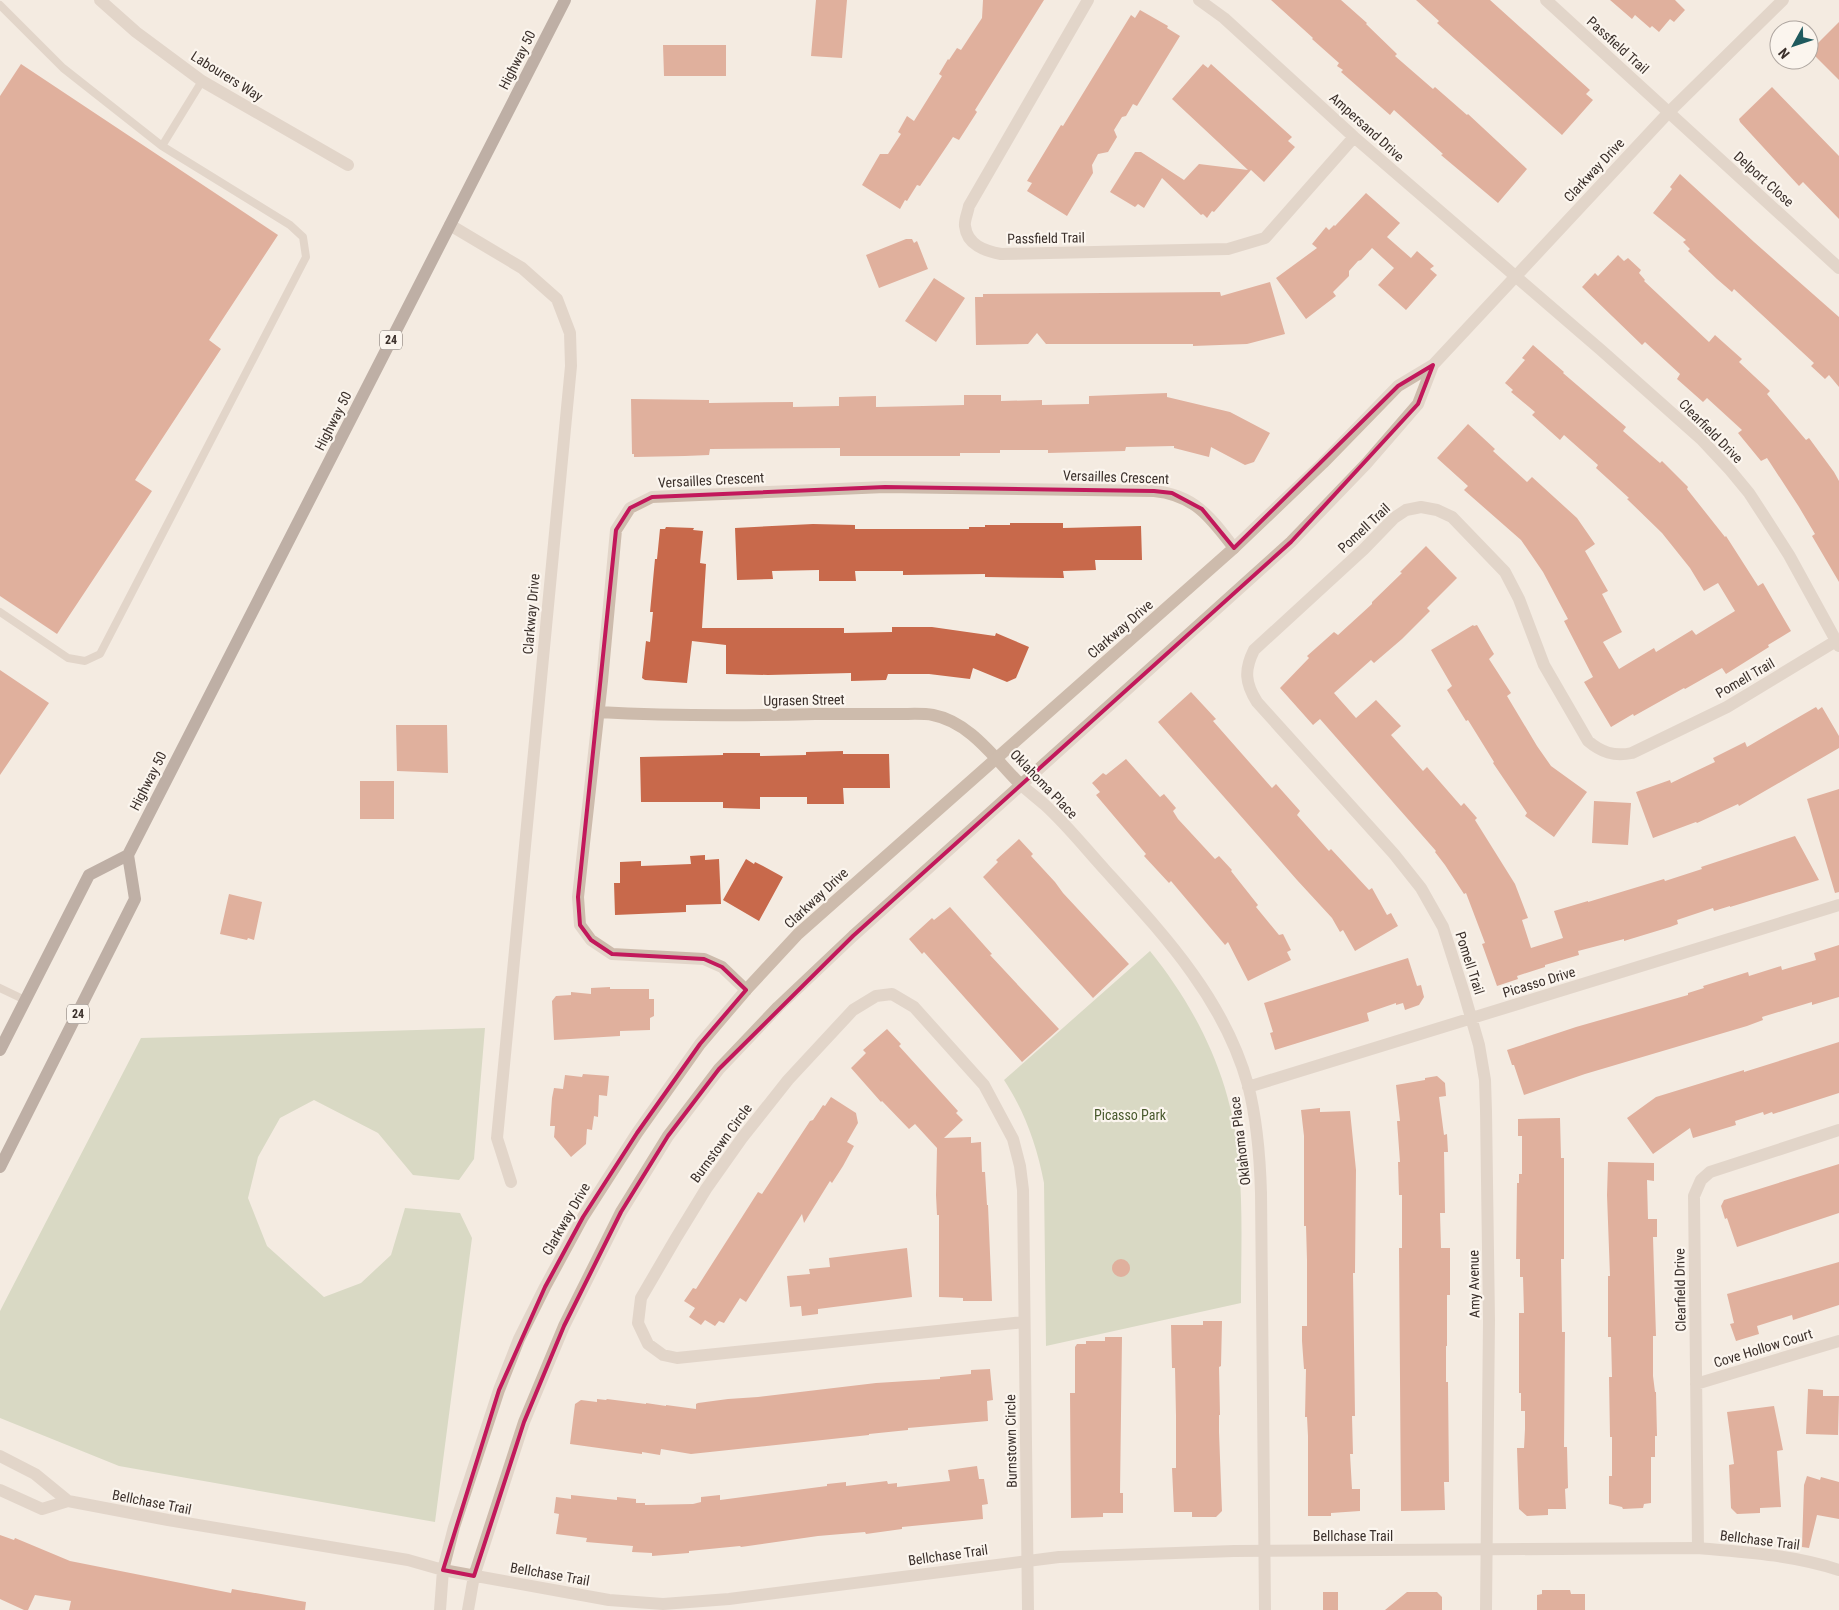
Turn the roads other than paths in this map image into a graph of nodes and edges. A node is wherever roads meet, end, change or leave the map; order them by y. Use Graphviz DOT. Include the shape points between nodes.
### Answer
graph roads {
  1 [pos="100,0"];
  2 [pos="565,0"];
  3 [pos="1088,0"];
  4 [pos="1199,0"];
  5 [pos="1546,0"];
  6 [pos="1778,2"];
  7 [pos="0,5"];
  8 [pos="202,81"];
  9 [pos="1668,112"];
  10 [pos="1354,137"];
  11 [pos="162,146"];
  12 [pos="348,165"];
  13 [pos="450,225"];
  14 [pos="1839,268"];
  15 [pos="1516,276"];
  16 [pos="1433,365"];
  17 [pos="1234,548"];
  18 [pos="0,612"];
  19 [pos="1838,643"];
  20 [pos="598,712"];
  21 [pos="997,757"];
  22 [pos="1021,784"];
  23 [pos="128,855"];
  24 [pos="1839,905"];
  25 [pos="0,988"];
  26 [pos="746,990"];
  27 [pos="25,1000"];
  28 [pos="1471,1018"];
  29 [pos="0,1050"];
  30 [pos="1248,1086"];
  31 [pos="1839,1130"];
  32 [pos="0,1167"];
  33 [pos="511,1182"];
  34 [pos="1024,1322"];
  35 [pos="1839,1340"];
  36 [pos="1696,1384"];
  37 [pos="0,1456"];
  38 [pos="0,1490"];
  39 [pos="68,1501"];
  40 [pos="1698,1548"];
  41 [pos="1486,1551"];
  42 [pos="1264,1552"];
  43 [pos="1028,1560"];
  44 [pos="443,1570"];
  45 [pos="1839,1570"];
  46 [pos="474,1576"];
  47 [pos="440,1610"];
  48 [pos="468,1610"];
  49 [pos="1028,1610"];
  50 [pos="1265,1610"];
  51 [pos="1486,1610"];
  1 -- 8 [label="street, Labourers Way" via="136,32"];
  2 -- 13 [label="main road, Highway 50 / 24"];
  3 -- 10 [label="street, Passfield Trail" via="969,206 964,226 972,242 985,251 1001,254 1228,249 1265,238"];
  4 -- 10 [label="street, Ampersand Drive" via="1224,18"];
  5 -- 9 [label="street, Passfield Trail"];
  6 -- 9 [label="street, Clarkway Drive"];
  7 -- 11 [label="lane" via="63,68"];
  8 -- 11 [label="lane"];
  8 -- 12 [label="street, Labourers Way"];
  9 -- 14 [label="street, Delport Close"];
  9 -- 15 [label="street, Clarkway Drive"];
  10 -- 15 [label="street, Ampersand Drive"];
  11 -- 18 [label="lane" via="290,224 303,237 306,257 100,654 85,661 68,658"];
  13 -- 23 [label="main road, Highway 50 / 24"];
  13 -- 33 [label="street, Clarkway Drive" via="522,268 557,299 570,333 571,366 497,1138"];
  15 -- 16 [label="street, Clarkway Drive"];
  15 -- 19 [label="street, Clearfield Drive" via="1685,424 1730,470 1764,516"];
  16 -- 17 [label="street, Clarkway Drive" via="1398,386 1323,464"];
  16 -- 22 [label="street, Clarkway Drive" via="1418,404 1366,464 1297,535"];
  17 -- 20 [label="street, Versailles Crescent" via="1202,509 1172,493 1154,491 885,487 652,497 630,508 616,530"];
  17 -- 21 [label="street, Clarkway Drive"];
  19 -- 28 [label="street, Pomell Trail" via="1727,707 1632,753 1611,754 1588,741 1544,665 1505,572 1452,517 1421,507 1406,510 1394,518 1364,550 1254,650 1248,662 1249,690 1421,888 1443,927"];
  20 -- 21 [label="street, Ugrasen Street" via="714,716 933,715 962,726"];
  20 -- 26 [label="street, Versailles Crescent" via="578,897 580,925 591,940 612,954 704,959 722,967"];
  21 -- 22 [label="street, Oklahoma Place"];
  21 -- 26 [label="street, Clarkway Drive" via="798,934"];
  22 -- 30 [label="street, Oklahoma Place" via="1051,811 1182,958 1224,1025"];
  22 -- 46 [label="street, Clarkway Drive" via="778,1007 719,1069 668,1136 621,1212 564,1326 524,1422"];
  23 -- 27 [label="main road" via="89,875"];
  23 -- 32 [label="main road, 24" via="135,899"];
  24 -- 28 [label="street, Picasso Drive"];
  25 -- 27 [label="lane"];
  26 -- 44 [label="street, Clarkway Drive" via="700,1044 637,1133 583,1217 545,1287 519,1339 499,1390"];
  27 -- 29 [label="main road"];
  28 -- 30 [label="street, Picasso Drive"];
  28 -- 41 [label="street, Amy Avenue" via="1485,1080 1486,1111 1489,1320"];
  30 -- 42 [label="street, Oklahoma Place" via="1260,1169"];
  31 -- 36 [label="street, Clearfield Drive" via="1719,1168 1701,1180 1694,1196"];
  34 -- 34 [label="street, Burnstown Circle" via="677,1358 663,1355 648,1344 638,1323 641,1298 701,1197 742,1138 788,1080 853,1010 876,996 892,994 914,1007 984,1085 1012,1139 1024,1190"];
  34 -- 43 [label="street, Burnstown Circle"];
  35 -- 36 [label="street, Cove Hollow Court"];
  36 -- 40 [label="street, Clearfield Drive"];
  37 -- 39 [label="street, Bellchase Trail" via="35,1474"];
  38 -- 39 [label="street, Bellchase Trail" via="42,1509"];
  39 -- 44 [label="street, Bellchase Trail" via="408,1560"];
  40 -- 41 [label="street, Bellchase Trail"];
  40 -- 45 [label="street, Bellchase Trail" via="1768,1554"];
  41 -- 42 [label="street, Bellchase Trail"];
  41 -- 51 [label="street, Amy Avenue"];
  42 -- 43 [label="street, Bellchase Trail" via="1060,1556"];
  42 -- 50 [label="street, Oklahoma Place"];
  43 -- 46 [label="street, Bellchase Trail" via="729,1599 663,1604 608,1600"];
  43 -- 49 [label="street, Burnstown Circle"];
  44 -- 46 [label="street, Bellchase Trail"];
  44 -- 47 [label="street, Clarkway Drive"];
  46 -- 48 [label="street, Clarkway Drive"];
}
